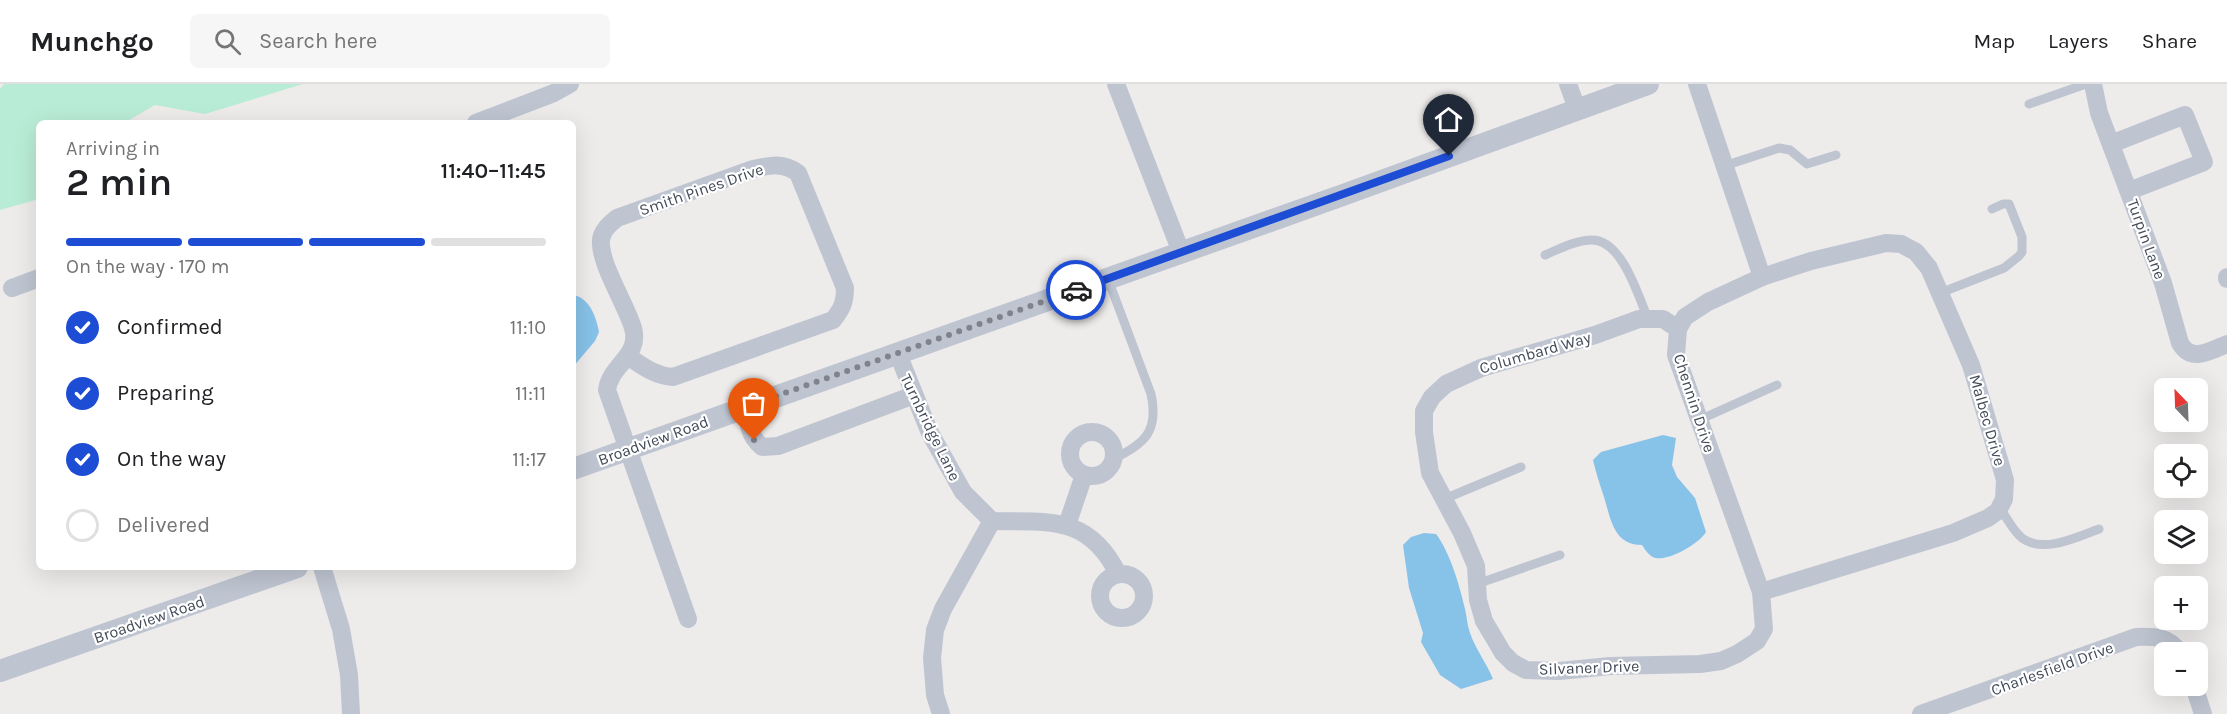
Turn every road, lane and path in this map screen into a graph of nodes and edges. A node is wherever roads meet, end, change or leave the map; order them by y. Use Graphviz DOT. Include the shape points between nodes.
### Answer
graph roads {
  1 [pos="570,84"];
  2 [pos="1116,84"];
  3 [pos="1568,84"];
  4 [pos="1648,84"];
  5 [pos="1697,84"];
  6 [pos="2086,84"];
  7 [pos="2093,84"];
  8 [pos="2029,104"];
  9 [pos="1577,109"];
  10 [pos="484,120"];
  11 [pos="2111,144"];
  12 [pos="1836,155"];
  13 [pos="1724,166"];
  14 [pos="2129,191"];
  15 [pos="1992,209"];
  16 [pos="1181,252"];
  17 [pos="1545,255"];
  18 [pos="1762,277"];
  19 [pos="36,279"];
  20 [pos="1108,279"];
  21 [pos="12,288"];
  22 [pos="1940,293"];
  23 [pos="1648,319"];
  24 [pos="1678,329"];
  25 [pos="2227,344"];
  26 [pos="897,354"];
  27 [pos="629,357"];
  28 [pos="1777,385"];
  29 [pos="914,395"];
  30 [pos="748,406"];
  31 [pos="1699,420"];
  32 [pos="1424,432"];
  33 [pos="628,450"];
  34 [pos="1113,459"];
  35 [pos="1521,467"];
  36 [pos="576,468"];
  37 [pos="1083,475"];
  38 [pos="1444,499"];
  39 [pos="2000,508"];
  40 [pos="992,521"];
  41 [pos="1067,525"];
  42 [pos="2099,529"];
  43 [pos="1560,555"];
  44 [pos="288,570"];
  45 [pos="323,570"];
  46 [pos="1118,574"];
  47 [pos="1477,584"];
  48 [pos="1761,592"];
  49 [pos="688,618"];
  50 [pos="1764,629"];
  51 [pos="2168,642"];
  52 [pos="0,671"];
  53 [pos="2197,696"];
  54 [pos="351,714"];
  55 [pos="941,714"];
  56 [pos="1921,714"];
  57 [pos="2204,714"];
  1 -- 10 [label="street"];
  2 -- 16 [label="street"];
  3 -- 9 [label="street"];
  4 -- 9 [label="street, Broadview Road"];
  5 -- 13 [label="street"];
  6 -- 8 [label="lane"];
  7 -- 11 [label="street, Turpin Lane"];
  9 -- 16 [label="street, Broadview Road"];
  11 -- 14 [label="street, Turpin Lane"];
  11 -- 14 [label="street" via="2185,115 2204,162"];
  12 -- 13 [label="lane" via="1807,164 1790,150 1779,148"];
  13 -- 18 [label="street"];
  14 -- 25 [label="street, Turpin Lane" via="2184,350 2202,355"];
  15 -- 22 [label="lane" via="2009,204 2022,237 2022,252 2004,268"];
  16 -- 20 [label="street, Broadview Road"];
  17 -- 23 [label="lane" via="1591,240 1605,243 1613,248 1631,278"];
  18 -- 22 [label="street, Malbec Drive" via="1853,250 1893,243 1917,252"];
  18 -- 24 [label="street, Chennin Drive" via="1708,302 1685,318"];
  19 -- 21 [label="street"];
  20 -- 26 [label="street, Broadview Road"];
  20 -- 34 [label="lane" via="1155,411 1146,437"];
  22 -- 39 [label="street, Malbec Drive" via="1971,365 2005,480"];
  23 -- 24 [label="street" via="1663,319"];
  23 -- 32 [label="street, Columbard Way" via="1481,368 1446,384 1424,411"];
  24 -- 31 [label="street, Chennin Drive" via="1676,355"];
  26 -- 29 [label="street, Turnbridge Lane"];
  26 -- 30 [label="street, Broadview Road"];
  27 -- 27 [label="street, Smith Pines Drive" via="635,342 634,329 604,260 604,229 617,218 753,169 774,164 788,166 798,173 845,288 842,310 833,320 673,377 653,373"];
  27 -- 33 [label="street" via="609,380 608,390"];
  28 -- 31 [label="lane"];
  29 -- 30 [label="street" via="778,446 762,447 754,440 747,420"];
  29 -- 40 [label="street, Turnbridge Lane" via="963,492"];
  30 -- 33 [label="street, Broadview Road"];
  31 -- 48 [label="street, Chennin Drive"];
  32 -- 38 [label="street, Silvaner Drive" via="1430,472"];
  33 -- 36 [label="street, Broadview Road"];
  33 -- 49 [label="street"];
  34 -- 37 [label="street" via="1104,473"];
  34 -- 37 [label="street" via="1111,442 1103,435 1087,432 1079,436 1072,442 1070,457 1072,465"];
  35 -- 38 [label="lane"];
  37 -- 41 [label="street"];
  38 -- 47 [label="street, Silvaner Drive" via="1476,566"];
  39 -- 42 [label="lane" via="2022,538 2043,545"];
  39 -- 48 [label="street" via="1988,518 1953,533"];
  40 -- 41 [label="street"];
  40 -- 55 [label="street" via="935,630 932,658"];
  41 -- 46 [label="street" via="1103,549"];
  43 -- 47 [label="lane"];
  44 -- 52 [label="street, Broadview Road"];
  45 -- 54 [label="street" via="341,629"];
  47 -- 50 [label="street, Silvaner Drive" via="1484,621 1493,639 1513,663 1526,670 1721,661 1756,641"];
  48 -- 50 [label="street, Chennin Drive"];
  51 -- 56 [label="street, Charlesfield Drive" via="2157,636 2136,637"];
  53 -- 57 [label="street"];
}
